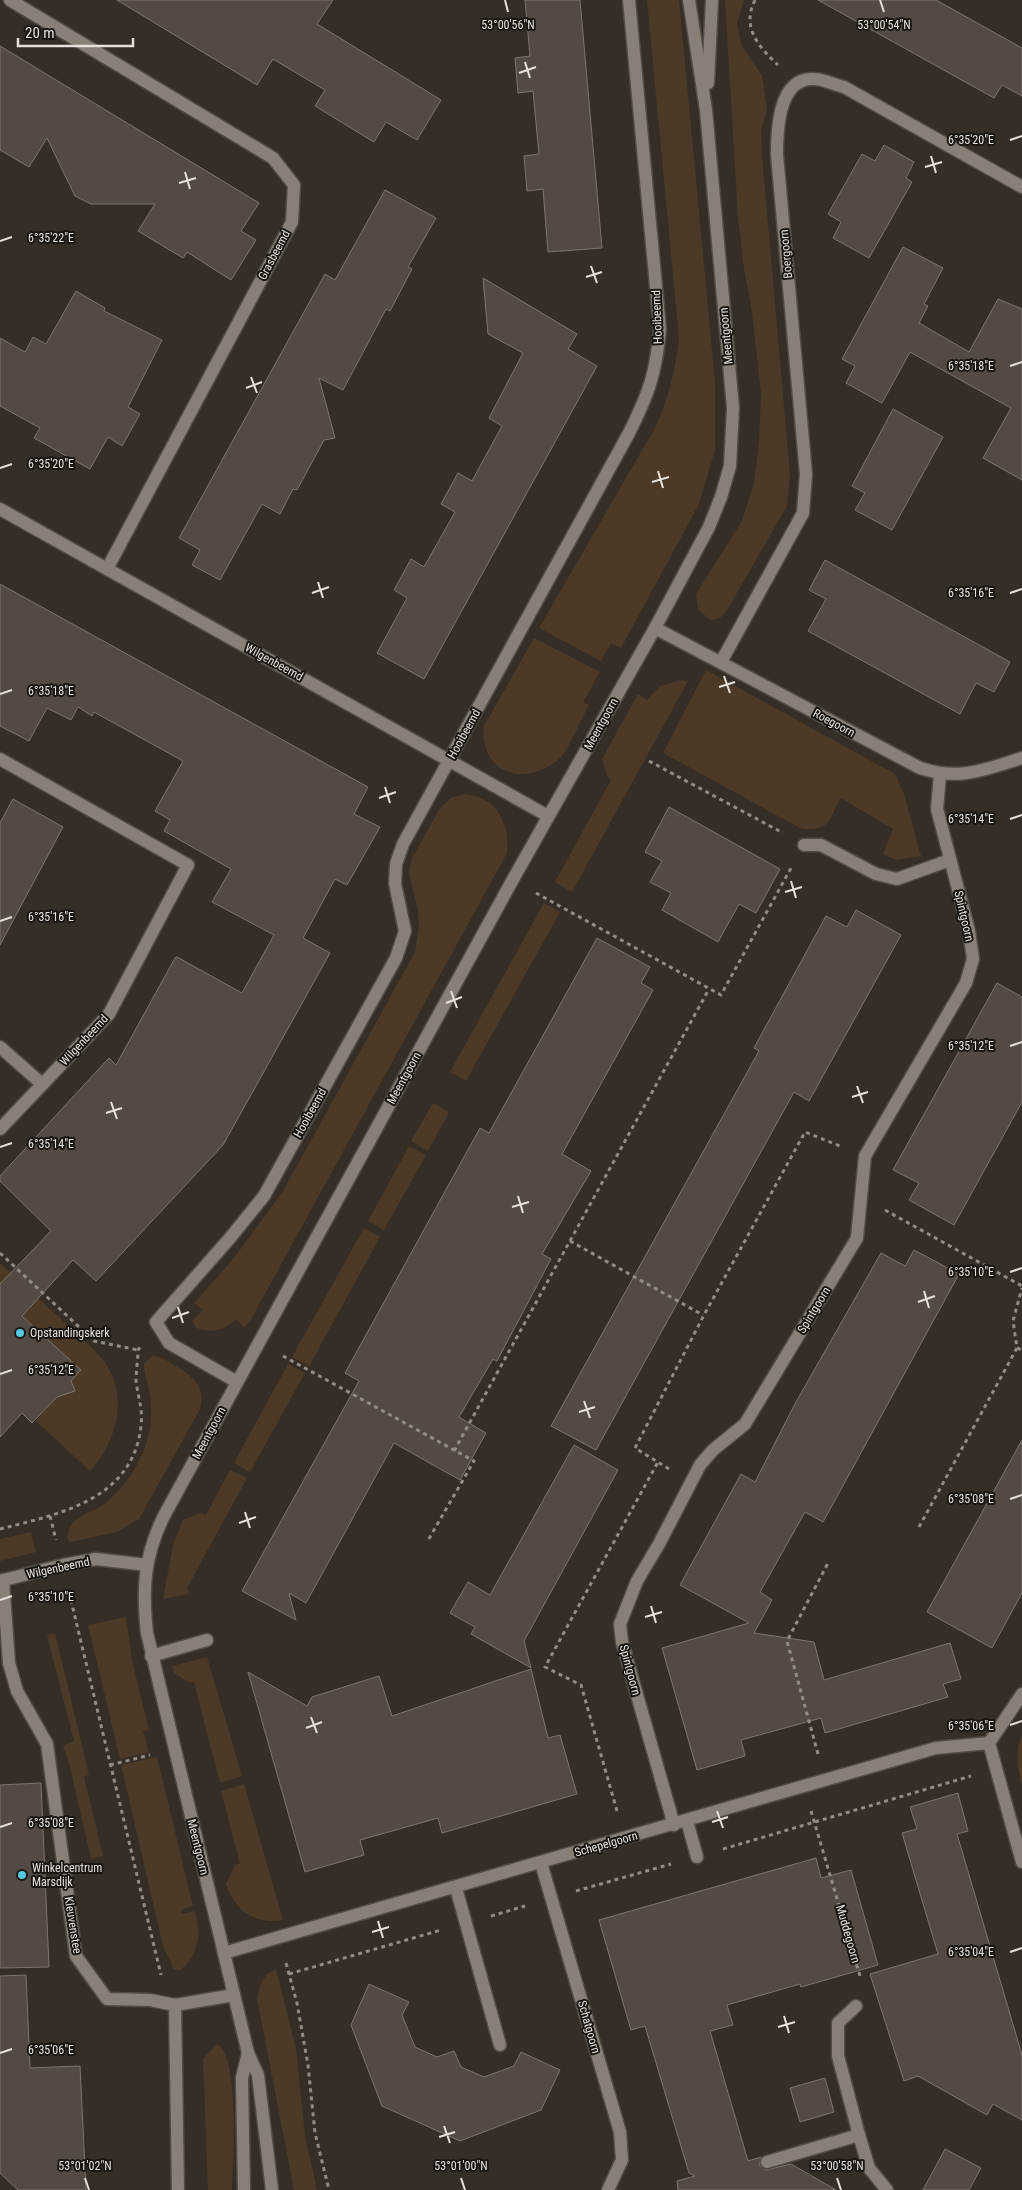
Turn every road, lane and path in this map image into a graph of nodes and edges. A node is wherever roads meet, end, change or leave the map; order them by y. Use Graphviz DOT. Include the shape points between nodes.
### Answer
graph roads {
  1 [pos="10,0"];
  2 [pos="629,0"];
  3 [pos="689,0"];
  4 [pos="712,0"];
  5 [pos="755,0"];
  6 [pos="796,83"];
  7 [pos="706,110"];
  8 [pos="1022,187"];
  9 [pos="0,509"];
  10 [pos="107,570"];
  11 [pos="655,628"];
  12 [pos="721,662"];
  13 [pos="0,758"];
  14 [pos="1022,758"];
  15 [pos="450,760"];
  16 [pos="649,761"];
  17 [pos="940,775"];
  18 [pos="548,816"];
  19 [pos="804,845"];
  20 [pos="950,860"];
  21 [pos="512,881"];
  22 [pos="709,989"];
  23 [pos="0,1047"];
  24 [pos="42,1084"];
  25 [pos="0,1129"];
  26 [pos="865,1156"];
  27 [pos="861,1197"];
  28 [pos="570,1241"];
  29 [pos="0,1253"];
  30 [pos="1022,1287"];
  31 [pos="704,1315"];
  32 [pos="156,1322"];
  33 [pos="1016,1348"];
  34 [pos="138,1350"];
  35 [pos="1022,1350"];
  36 [pos="275,1352"];
  37 [pos="237,1382"];
  38 [pos="454,1451"];
  39 [pos="692,1481"];
  40 [pos="50,1516"];
  41 [pos="0,1528"];
  42 [pos="920,1528"];
  43 [pos="427,1542"];
  44 [pos="828,1563"];
  45 [pos="147,1564"];
  46 [pos="63,1565"];
  47 [pos="1,1580"];
  48 [pos="207,1640"];
  49 [pos="151,1656"];
  50 [pos="4,1664"];
  51 [pos="1022,1694"];
  52 [pos="989,1743"];
  53 [pos="174,1749"];
  54 [pos="110,1765"];
  55 [pos="995,1770"];
  56 [pos="825,1781"];
  57 [pos="803,1788"];
  58 [pos="687,1821"];
  59 [pos="815,1823"];
  60 [pos="674,1825"];
  61 [pos="696,1857"];
  62 [pos="541,1862"];
  63 [pos="1022,1862"];
  64 [pos="456,1888"];
  65 [pos="572,1892"];
  66 [pos="531,1904"];
  67 [pos="465,1923"];
  68 [pos="279,1939"];
  69 [pos="224,1953"];
  70 [pos="289,1974"];
  71 [pos="234,1995"];
  72 [pos="175,2004"];
  73 [pos="856,2006"];
  74 [pos="500,2045"];
  75 [pos="248,2053"];
  76 [pos="859,2135"];
  77 [pos="767,2162"];
  78 [pos="178,2190"];
  79 [pos="244,2190"];
  80 [pos="272,2190"];
  81 [pos="329,2190"];
  82 [pos="608,2190"];
  83 [pos="887,2190"];
  1 -- 10 [label="street, Grasbeemd" via="273,158 294,185 292,222"];
  2 -- 15 [label="street, Hooibeemd" via="660,329 657,364 648,396 630,433"];
  3 -- 7 [label="street, Meentgoorn"];
  4 -- 7 [label="street, Meentgoorn"];
  5 -- 6 [label="path" via="748,21 757,44"];
  6 -- 8 [label="street" via="813,79 844,87"];
  6 -- 12 [label="street, Boergoorn" via="782,103 776,155 806,474 803,513"];
  7 -- 11 [label="street, Meentgoorn" via="733,408 730,466 709,527"];
  9 -- 10 [label="street, Wilgenbeemd"];
  10 -- 15 [label="street, Wilgenbeemd"];
  11 -- 12 [label="street, Roegoorn"];
  11 -- 18 [label="street, Meentgoorn"];
  12 -- 17 [label="street, Roegoorn" via="899,758"];
  13 -- 24 [label="street, Wilgenbeemd" via="188,865 109,1014"];
  14 -- 17 [label="street, Roegoorn" via="956,776"];
  15 -- 18 [label="street, Wilgenbeemd"];
  15 -- 32 [label="street, Hooibeemd" via="403,844 396,864 395,884 404,931 396,958 264,1196"];
  16 -- 19 [label="path"];
  17 -- 20 [label="street, Spintgoorn" via="937,809"];
  18 -- 21 [label="street, Meentgoorn"];
  19 -- 20 [label="street" via="821,845 876,874 897,879"];
  19 -- 22 [label="path" via="721,995"];
  20 -- 26 [label="street, Spintgoorn" via="973,958 966,983"];
  21 -- 22 [label="path"];
  21 -- 37 [label="street, Meentgoorn"];
  22 -- 28 [label="path"];
  23 -- 24 [label="street"];
  24 -- 25 [label="street, Wilgenbeemd"];
  26 -- 27 [label="street, Spintgoorn"];
  26 -- 31 [label="path" via="805,1132"];
  27 -- 30 [label="path"];
  27 -- 39 [label="street, Spintgoorn" via="856,1238 761,1400 745,1424 713,1450"];
  28 -- 31 [label="path"];
  28 -- 38 [label="path"];
  29 -- 34 [label="path" via="94,1341"];
  30 -- 33 [label="path" via="1013,1321"];
  31 -- 39 [label="path" via="635,1448"];
  32 -- 34 [label="path"];
  32 -- 37 [label="street" via="169,1343"];
  33 -- 35 [label="path"];
  33 -- 42 [label="path"];
  34 -- 40 [label="path" via="136,1381 141,1399 141,1424 138,1446 101,1494"];
  36 -- 38 [label="path"];
  37 -- 45 [label="street, Meentgoorn" via="154,1536"];
  38 -- 43 [label="path" via="474,1461"];
  39 -- 60 [label="street, Spintgoorn" via="637,1581 620,1624 622,1642"];
  40 -- 41 [label="path"];
  40 -- 46 [label="path"];
  44 -- 56 [label="path" via="787,1641"];
  45 -- 46 [label="street, Wilgenbeemd" via="96,1559"];
  45 -- 49 [label="street, Meentgoorn" via="144,1608"];
  46 -- 47 [label="street, Wilgenbeemd"];
  46 -- 54 [label="path"];
  47 -- 50 [label="street, Kleuvenstee"];
  48 -- 49 [label="street"];
  49 -- 53 [label="street, Meentgoorn"];
  50 -- 72 [label="street, Kleuvenstee" via="48,1744 76,1956 107,1999"];
  51 -- 52 [label="street"];
  52 -- 55 [label="street"];
  52 -- 56 [label="street, Schepelgoorn" via="936,1748"];
  53 -- 54 [label="path"];
  53 -- 69 [label="street, Meentgoorn"];
  54 -- 72 [label="path" via="159,1970"];
  55 -- 59 [label="path"];
  55 -- 63 [label="street"];
  56 -- 57 [label="street, Schepelgoorn"];
  57 -- 58 [label="street, Schepelgoorn"];
  57 -- 59 [label="path, Muddegoorn"];
  58 -- 60 [label="street, Schepelgoorn"];
  58 -- 61 [label="street"];
  59 -- 61 [label="path"];
  59 -- 73 [label="path, Muddegoorn" via="860,1976"];
  60 -- 62 [label="street, Schepelgoorn"];
  61 -- 65 [label="path"];
  62 -- 64 [label="street, Schepelgoorn"];
  62 -- 82 [label="street, Schatgoorn" via="620,2132 622,2160"];
  64 -- 67 [label="street"];
  64 -- 68 [label="street, Schepelgoorn"];
  66 -- 67 [label="path"];
  67 -- 70 [label="path"];
  67 -- 74 [label="street"];
  68 -- 69 [label="street, Schepelgoorn"];
  68 -- 70 [label="path"];
  69 -- 71 [label="street, Meentgoorn"];
  70 -- 81 [label="path" via="308,2065 314,2133"];
  71 -- 72 [label="street, Kleuvenstee"];
  71 -- 75 [label="street, Meentgoorn"];
  72 -- 78 [label="street"];
  73 -- 76 [label="street" via="838,2023 838,2056"];
  75 -- 79 [label="street, Meentgoorn" via="242,2078"];
  75 -- 80 [label="street, Meentgoorn" via="258,2075"];
  76 -- 77 [label="street"];
  76 -- 83 [label="street" via="869,2168"];
}
